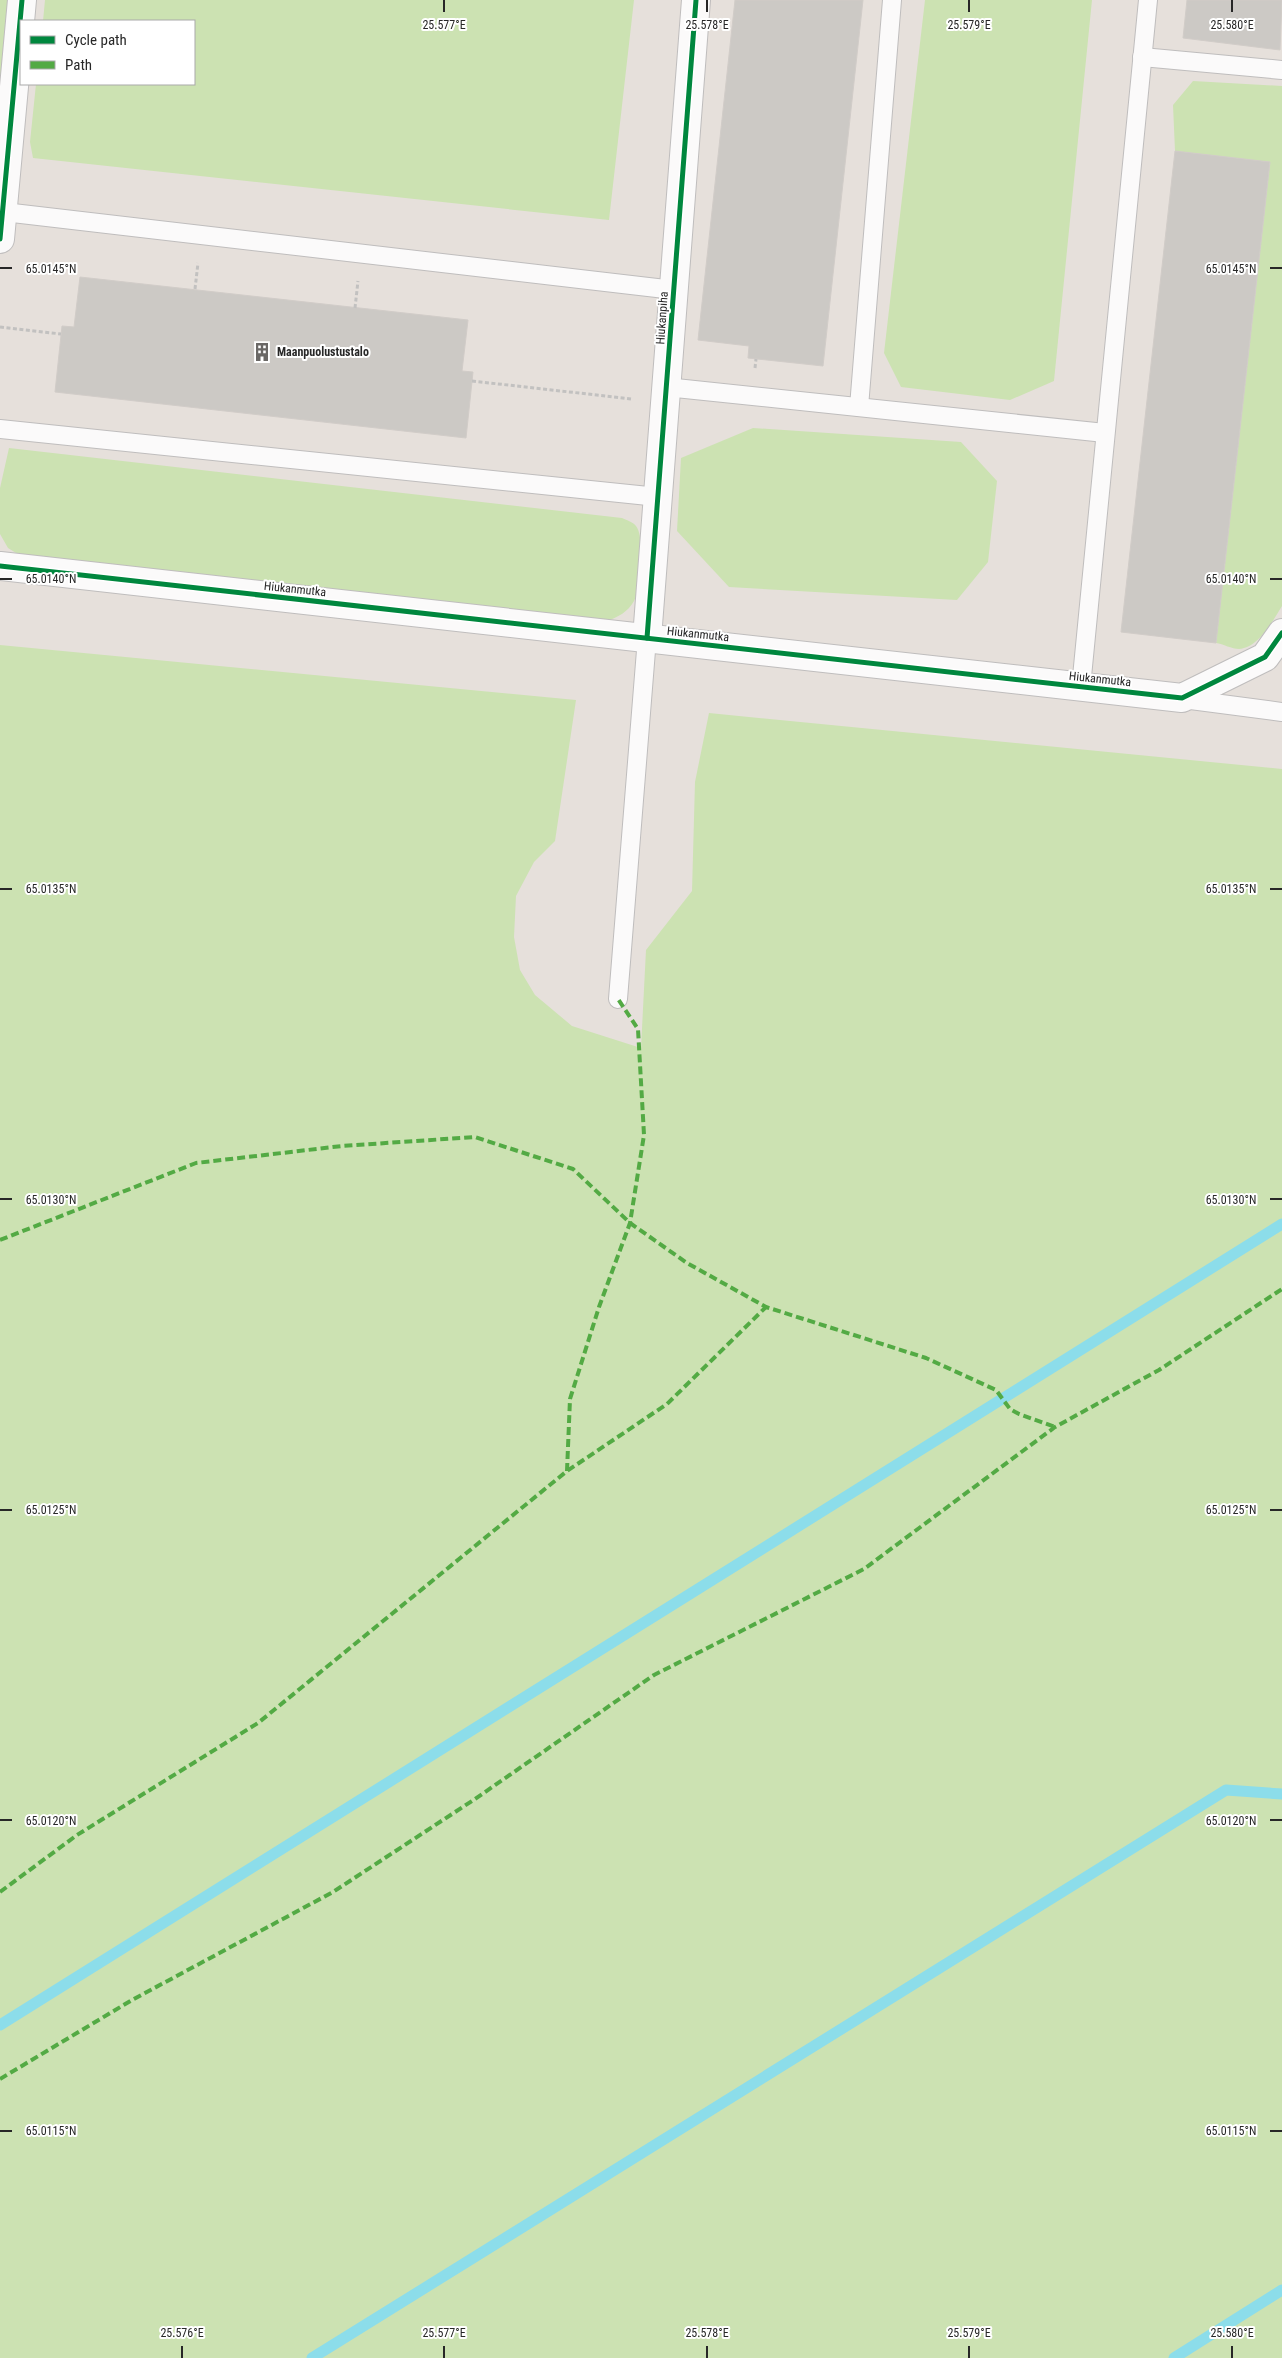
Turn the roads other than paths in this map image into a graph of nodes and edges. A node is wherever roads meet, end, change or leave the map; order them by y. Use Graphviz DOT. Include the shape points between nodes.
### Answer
graph roads {
  1 [pos="22,0"];
  2 [pos="696,0"];
  3 [pos="892,0"];
  4 [pos="1148,0"];
  5 [pos="20,20"];
  6 [pos="20,24"];
  7 [pos="1142,57"];
  8 [pos="1282,70"];
  9 [pos="4,212"];
  10 [pos="0,239"];
  11 [pos="674,290"];
  12 [pos="666,395"];
  13 [pos="859,407"];
  14 [pos="0,429"];
  15 [pos="1106,433"];
  16 [pos="658,497"];
  17 [pos="0,566"];
  18 [pos="1282,634"];
  19 [pos="647,638"];
  20 [pos="1080,687"];
  21 [pos="1182,698"];
  22 [pos="1282,712"];
  23 [pos="618,999"];
  1 -- 5 [label="street"];
  2 -- 11 [label="street, Hiukanpiha"];
  3 -- 13 [label="lane"];
  4 -- 7 [label="lane"];
  6 -- 9 [label="street"];
  7 -- 8 [label="lane"];
  7 -- 15 [label="lane"];
  9 -- 10 [label="street"];
  9 -- 11 [label="lane"];
  11 -- 12 [label="street, Hiukanpiha"];
  12 -- 13 [label="lane"];
  12 -- 16 [label="street, Hiukanpiha"];
  13 -- 15 [label="lane"];
  14 -- 16 [label="lane"];
  15 -- 20 [label="lane"];
  16 -- 19 [label="street, Hiukanpiha"];
  17 -- 19 [label="street, Hiukanmutka"];
  18 -- 21 [label="street" via="1265,657"];
  19 -- 20 [label="street, Hiukanmutka"];
  19 -- 23 [label="lane"];
  20 -- 21 [label="street, Hiukanmutka"];
  21 -- 22 [label="lane"];
}
